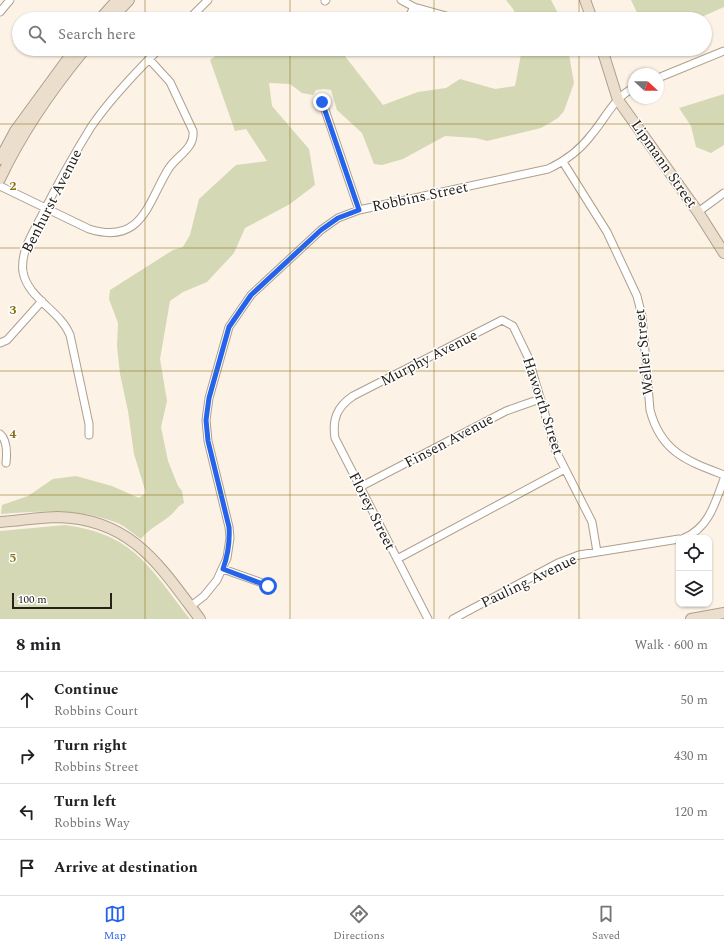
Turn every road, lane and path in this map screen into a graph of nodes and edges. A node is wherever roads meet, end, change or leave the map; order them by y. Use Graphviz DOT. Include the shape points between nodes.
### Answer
graph roads {
  1 [pos="10,0"];
  2 [pos="117,0"];
  3 [pos="129,0"];
  4 [pos="208,0"];
  5 [pos="401,0"];
  6 [pos="585,0"];
  7 [pos="414,7"];
  8 [pos="0,12"];
  9 [pos="106,12"];
  10 [pos="118,12"];
  11 [pos="196,12"];
  12 [pos="412,12"];
  13 [pos="432,12"];
  14 [pos="589,12"];
  15 [pos="724,51"];
  16 [pos="70,56"];
  17 [pos="80,56"];
  18 [pos="152,56"];
  19 [pos="604,56"];
  20 [pos="712,56"];
  21 [pos="712,56"];
  22 [pos="149,59"];
  23 [pos="664,76"];
  24 [pos="628,91"];
  25 [pos="618,100"];
  26 [pos="322,102"];
  27 [pos="0,159"];
  28 [pos="563,162"];
  29 [pos="0,180"];
  30 [pos="0,186"];
  31 [pos="724,193"];
  32 [pos="46,208"];
  33 [pos="359,210"];
  34 [pos="698,212"];
  35 [pos="724,253"];
  36 [pos="42,301"];
  37 [pos="513,326"];
  38 [pos="0,344"];
  39 [pos="540,399"];
  40 [pos="344,402"];
  41 [pos="0,434"];
  42 [pos="89,435"];
  43 [pos="6,463"];
  44 [pos="565,468"];
  45 [pos="724,475"];
  46 [pos="724,479"];
  47 [pos="360,487"];
  48 [pos="0,522"];
  49 [pos="691,535"];
  50 [pos="676,540"];
  51 [pos="597,552"];
  52 [pos="397,559"];
  53 [pos="223,569"];
  54 [pos="268,586"];
  55 [pos="191,606"];
  56 [pos="724,613"];
  57 [pos="200,619"];
  58 [pos="428,619"];
  59 [pos="453,619"];
  60 [pos="697,619"];
  1 -- 8 [label="street"];
  2 -- 9 [label="street"];
  3 -- 10 [label="street"];
  4 -- 11 [label="street"];
  5 -- 7 [label="street"];
  6 -- 14 [label="street"];
  7 -- 12 [label="street"];
  7 -- 13 [label="street"];
  15 -- 20 [label="street"];
  16 -- 27 [label="street" via="15,131"];
  17 -- 29 [label="street" via="23,136"];
  18 -- 22 [label="street, Benhurst Avenue"];
  19 -- 25 [label="street, Lipmann Street"];
  21 -- 23 [label="street"];
  22 -- 32 [label="street, Benhurst Avenue" via="118,92 92,126 69,162"];
  22 -- 32 [label="street" via="170,82 194,138 192,144 170,168 148,209 141,218 120,231 100,232"];
  24 -- 25 [label="street, Robbins Street"];
  25 -- 28 [label="street, Robbins Street" via="591,136"];
  25 -- 34 [label="street, Lipmann Street"];
  26 -- 33 [label="street"];
  28 -- 33 [label="street, Robbins Street" via="548,169"];
  28 -- 45 [label="street, Weller Street" via="607,232 637,296 642,316 650,410 659,434 680,457"];
  30 -- 32 [label="street"];
  31 -- 34 [label="street"];
  32 -- 36 [label="street, Benhurst Avenue" via="25,249 23,262 23,273 28,285"];
  33 -- 53 [label="street, Robbins Street" via="338,218 321,230 251,295 229,327 209,398 206,420 208,441 229,527 230,538"];
  34 -- 35 [label="street, Lipmann Street"];
  36 -- 38 [label="street" via="7,340"];
  36 -- 42 [label="street, Benhurst Avenue" via="66,325 70,335 89,424"];
  37 -- 39 [label="street, Haworth Street" via="528,357"];
  37 -- 40 [label="street, Murphy Avenue" via="502,320"];
  39 -- 44 [label="street, Haworth Street" via="556,451"];
  39 -- 47 [label="street, Finsen Avenue" via="506,412"];
  40 -- 47 [label="street, Florey Street" via="335,417 335,438"];
  41 -- 43 [label="street" via="3,436 7,454"];
  44 -- 51 [label="street, Haworth Street" via="592,522"];
  44 -- 52 [label="street"];
  46 -- 49 [label="street" via="705,523"];
  47 -- 52 [label="street, Florey Street"];
  48 -- 55 [label="street" via="56,517 88,520 105,525 133,540 149,554"];
  50 -- 51 [label="street, Pauling Avenue"];
  51 -- 59 [label="street, Pauling Avenue" via="558,563"];
  52 -- 58 [label="street, Florey Street"];
  53 -- 54 [label="street"];
  53 -- 55 [label="street, Robbins Street" via="204,596"];
  55 -- 57 [label="street"];
  56 -- 60 [label="street"];
}
